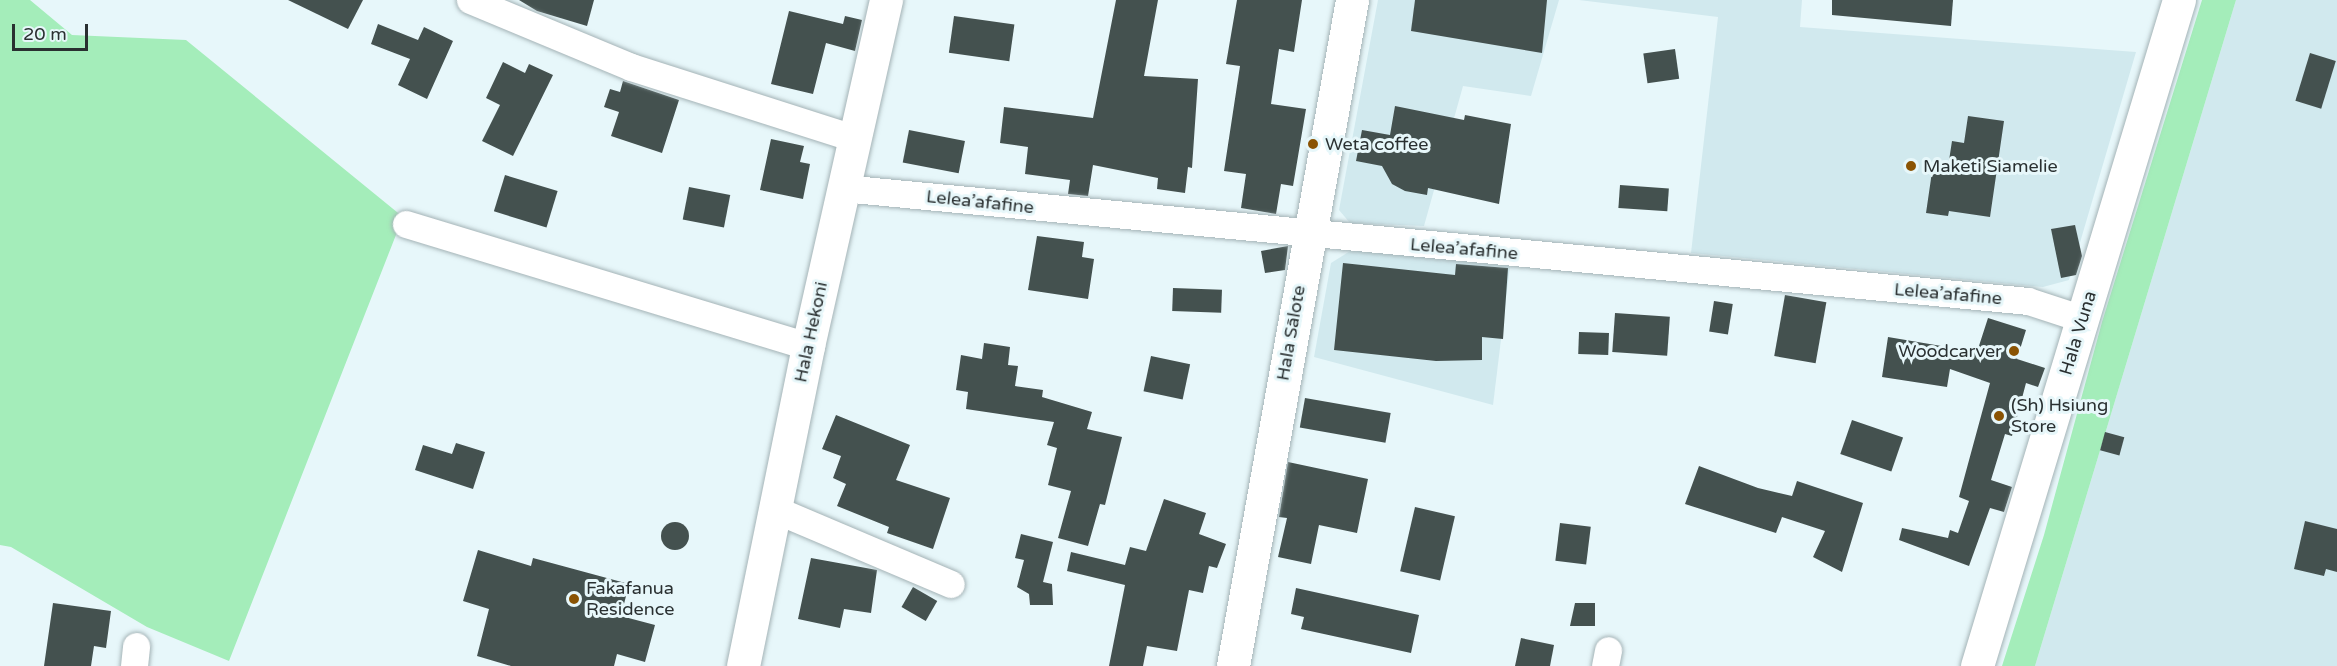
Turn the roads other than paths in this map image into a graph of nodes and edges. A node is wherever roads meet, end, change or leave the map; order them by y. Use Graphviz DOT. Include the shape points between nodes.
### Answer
graph roads {
  1 [pos="470,0"];
  2 [pos="886,0"];
  3 [pos="1352,0"];
  4 [pos="2179,0"];
  5 [pos="854,138"];
  6 [pos="842,188"];
  7 [pos="406,224"];
  8 [pos="1309,235"];
  9 [pos="2083,319"];
  10 [pos="808,346"];
  11 [pos="774,509"];
  12 [pos="951,584"];
  13 [pos="743,666"];
  14 [pos="1233,666"];
  15 [pos="1977,666"];
  1 -- 5 [label="street" via="631,67"];
  2 -- 5 [label="main road, Hala Hekoni"];
  3 -- 8 [label="main road, Hala Sālote"];
  4 -- 9 [label="main road, Hala Vuna"];
  5 -- 6 [label="main road, Hala Hekoni"];
  6 -- 8 [label="street, Lelea’afafine"];
  6 -- 10 [label="main road, Hala Hekoni"];
  7 -- 10 [label="street"];
  8 -- 9 [label="street, Lelea’afafine" via="2028,301"];
  8 -- 14 [label="main road, Hala Sālote"];
  9 -- 15 [label="main road, Hala Vuna"];
  10 -- 11 [label="main road, Hala Hekoni"];
  11 -- 12 [label="street"];
  11 -- 13 [label="main road, Hala Hekoni"];
}
